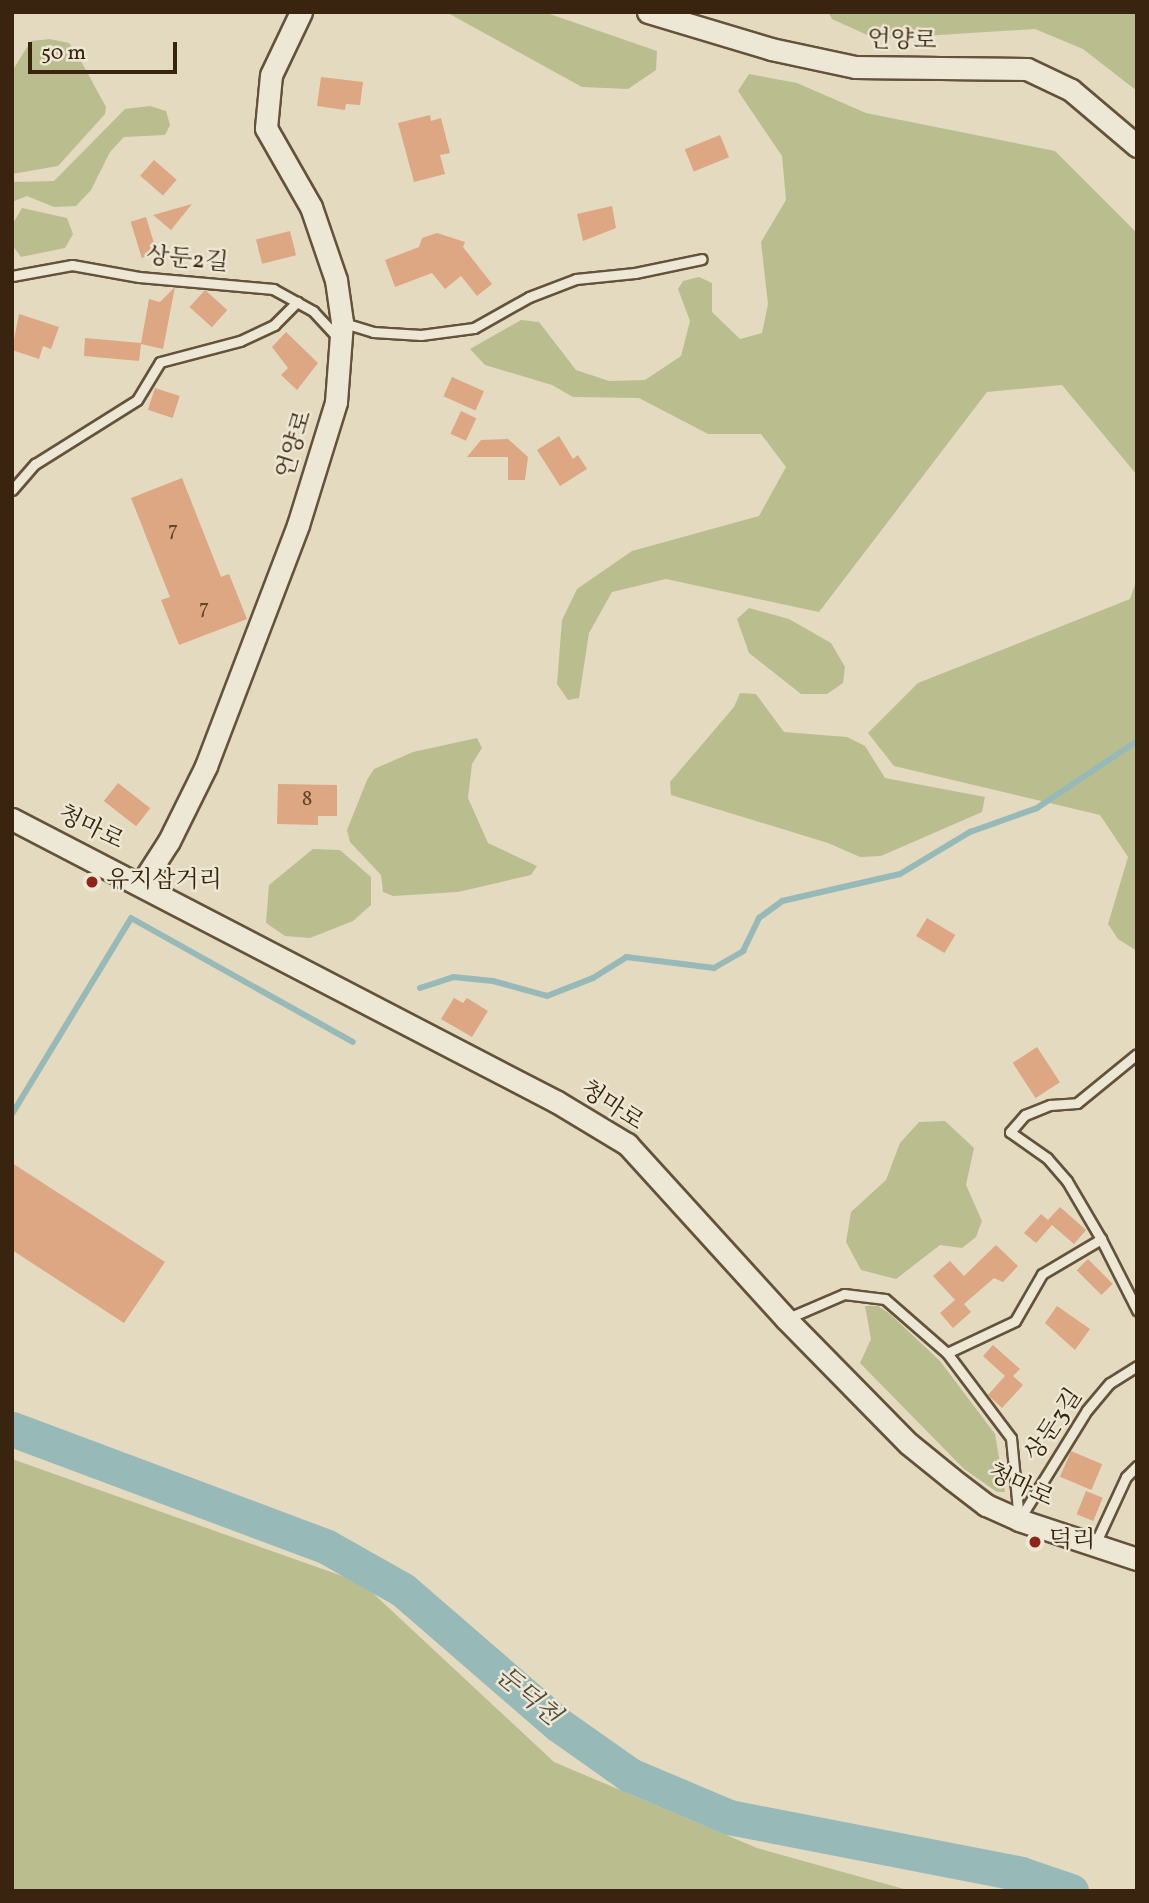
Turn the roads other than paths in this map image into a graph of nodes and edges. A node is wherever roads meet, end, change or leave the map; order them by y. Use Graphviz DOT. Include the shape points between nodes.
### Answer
graph roads {
  1 [pos="301,12"];
  2 [pos="648,12"];
  3 [pos="1137,146"];
  4 [pos="702,259"];
  5 [pos="12,276"];
  6 [pos="297,302"];
  7 [pos="342,332"];
  8 [pos="12,490"];
  9 [pos="12,819"];
  10 [pos="142,883"];
  11 [pos="1137,1054"];
  12 [pos="1101,1239"];
  13 [pos="1137,1310"];
  14 [pos="786,1319"];
  15 [pos="947,1353"];
  16 [pos="1137,1366"];
  17 [pos="1137,1466"];
  18 [pos="1019,1520"];
  19 [pos="1095,1545"];
  20 [pos="1137,1559"];
  1 -- 7 [label="street, 언양로" via="271,75 266,128 311,207 336,280"];
  2 -- 3 [label="street, 언양로" via="771,49 855,67 1027,69 1071,90"];
  4 -- 7 [label="lane" via="576,279 529,297 474,328 421,335"];
  5 -- 6 [label="lane, 상둔2길" via="72,265 139,277 273,289"];
  6 -- 7 [label="lane, 상둔2길"];
  6 -- 8 [label="lane" via="274,325 240,341 160,362 137,400 35,464"];
  7 -- 10 [label="street, 언양로" via="328,438 251,655 206,765 169,841"];
  9 -- 10 [label="street, 청마로"];
  10 -- 14 [label="street, 청마로" via="557,1102 627,1144"];
  11 -- 12 [label="lane" via="1077,1102 1050,1105 1025,1115 1010,1132 1046,1158 1067,1181"];
  12 -- 13 [label="lane"];
  12 -- 15 [label="lane" via="1042,1274 1015,1321"];
  14 -- 15 [label="lane" via="844,1294 885,1299"];
  14 -- 18 [label="street, 청마로" via="909,1444 986,1505"];
  15 -- 18 [label="lane" via="1011,1438"];
  16 -- 18 [label="lane, 상둔3길" via="1110,1383 1087,1410"];
  17 -- 19 [label="lane" via="1126,1477"];
  18 -- 19 [label="street, 청마로"];
  19 -- 20 [label="street, 청마로"];
}
